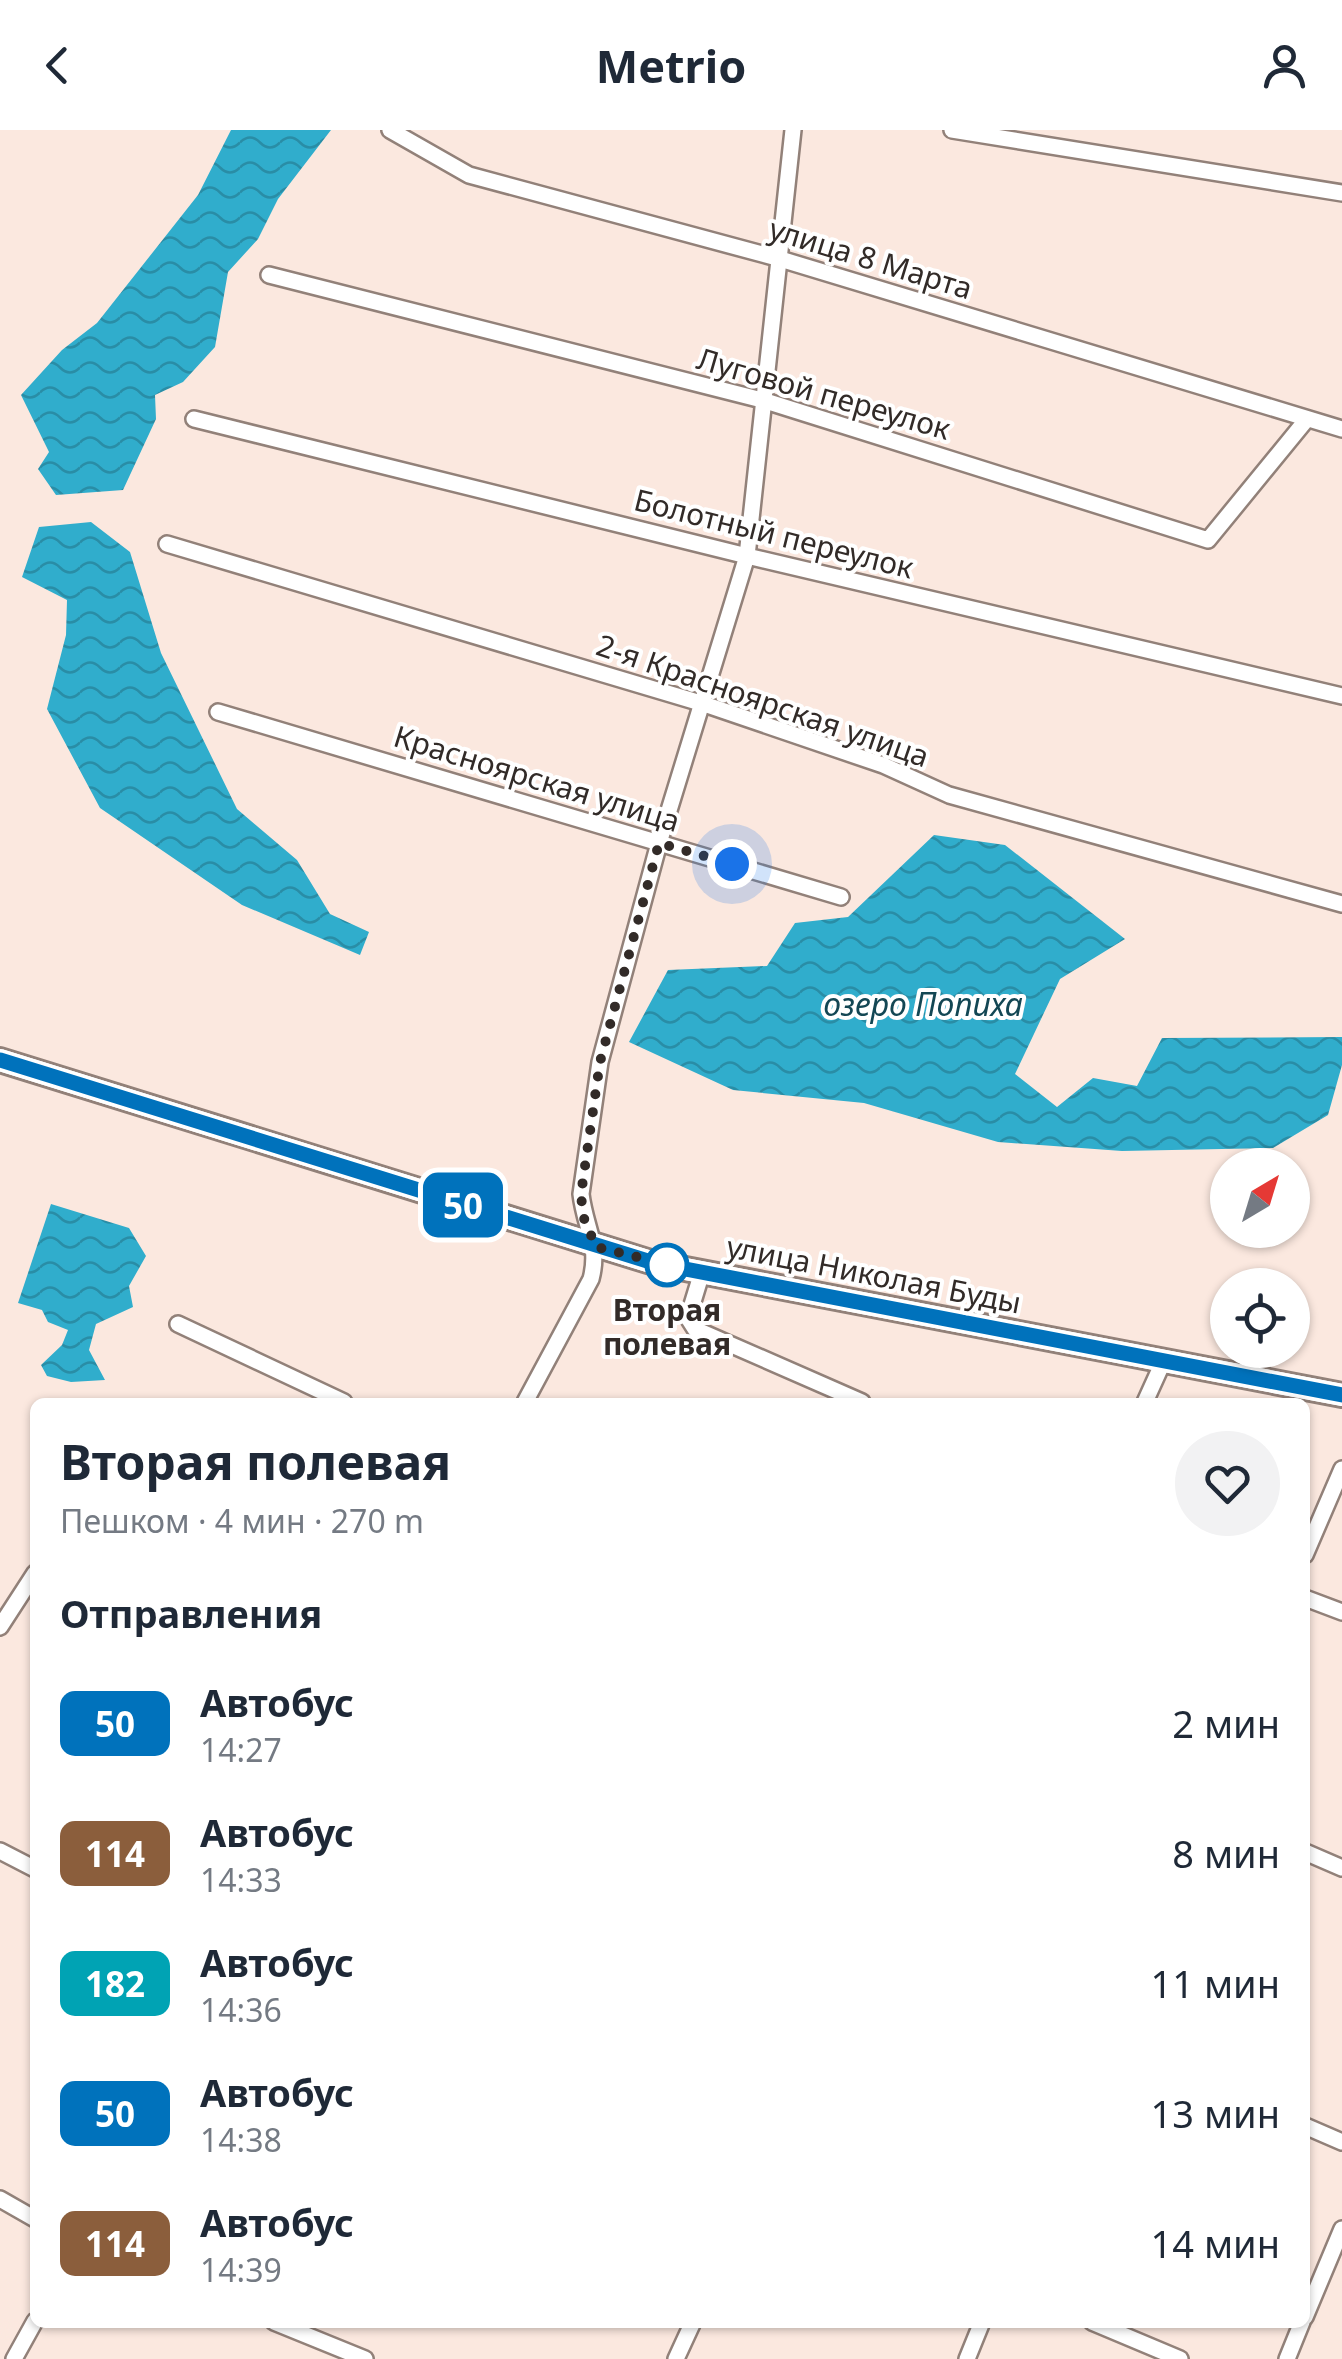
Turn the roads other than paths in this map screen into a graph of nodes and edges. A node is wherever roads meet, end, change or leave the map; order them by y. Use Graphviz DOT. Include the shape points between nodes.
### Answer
graph roads {
  1 [pos="390,130"];
  2 [pos="793,130"];
  3 [pos="952,130"];
  4 [pos="1342,193"];
  5 [pos="777,258"];
  6 [pos="268,274"];
  7 [pos="762,400"];
  8 [pos="1307,418"];
  9 [pos="194,419"];
  10 [pos="1342,429"];
  11 [pos="168,544"];
  12 [pos="747,556"];
  13 [pos="1342,696"];
  14 [pos="704,704"];
  15 [pos="218,712"];
  16 [pos="659,843"];
  17 [pos="840,896"];
  18 [pos="1342,904"];
  19 [pos="0,1060"];
  20 [pos="596,1247"];
  21 [pos="702,1272"];
  22 [pos="178,1324"];
  23 [pos="1164,1360"];
  24 [pos="1342,1395"];
  25 [pos="335,1398"];
  26 [pos="527,1398"];
  27 [pos="853,1398"];
  28 [pos="1147,1398"];
  29 [pos="1342,1469"];
  30 [pos="1310,1544"];
  31 [pos="30,1580"];
  32 [pos="1310,1600"];
  33 [pos="1342,1612"];
  34 [pos="0,1627"];
  35 [pos="0,1851"];
  36 [pos="1310,1854"];
  37 [pos="30,1866"];
  38 [pos="1342,1868"];
  39 [pos="1310,2128"];
  40 [pos="1342,2142"];
  41 [pos="0,2199"];
  42 [pos="30,2216"];
  43 [pos="1342,2229"];
  44 [pos="1310,2306"];
  45 [pos="32,2328"];
  46 [pos="289,2328"];
  47 [pos="690,2328"];
  48 [pos="980,2328"];
  49 [pos="1106,2328"];
  50 [pos="1301,2328"];
  51 [pos="14,2359"];
  52 [pos="365,2359"];
  53 [pos="676,2359"];
  54 [pos="967,2359"];
  55 [pos="1180,2359"];
  56 [pos="1287,2359"];
  1 -- 5 [label="street, улица 8 Марта" via="469,175"];
  2 -- 5 [label="street"];
  3 -- 4 [label="street"];
  5 -- 7 [label="street"];
  5 -- 8 [label="street, улица 8 Марта"];
  6 -- 7 [label="street, Луговой переулок"];
  7 -- 8 [label="street, Луговой переулок" via="1208,540"];
  7 -- 12 [label="street"];
  8 -- 10 [label="street, улица 8 Марта"];
  9 -- 12 [label="street, Болотный переулок"];
  11 -- 14 [label="street, 2-я Красноярская улица"];
  12 -- 13 [label="street, Болотный переулок"];
  12 -- 14 [label="street"];
  14 -- 16 [label="street"];
  14 -- 18 [label="street, 2-я Красноярская улица" via="883,765 949,795"];
  15 -- 16 [label="street, Красноярская улица"];
  16 -- 17 [label="street, Красноярская улица"];
  16 -- 20 [label="street" via="600,1062 581,1194"];
  19 -- 20 [label="street, улица Николая Буды"];
  20 -- 21 [label="street, улица Николая Буды"];
  20 -- 26 [label="street" via="590,1279"];
  21 -- 23 [label="street, улица Николая Буды"];
  21 -- 27 [label="street" via="688,1318 694,1329"];
  22 -- 25 [label="street"];
  23 -- 24 [label="street, улица Николая Буды"];
  23 -- 28 [label="street"];
  29 -- 30 [label="street"];
  31 -- 34 [label="street"];
  32 -- 33 [label="street"];
  35 -- 37 [label="street"];
  36 -- 38 [label="street"];
  39 -- 40 [label="street"];
  41 -- 42 [label="street"];
  43 -- 44 [label="street"];
  45 -- 51 [label="street"];
  46 -- 52 [label="street"];
  47 -- 53 [label="street"];
  48 -- 54 [label="street"];
  49 -- 55 [label="street"];
  50 -- 56 [label="street"];
}
